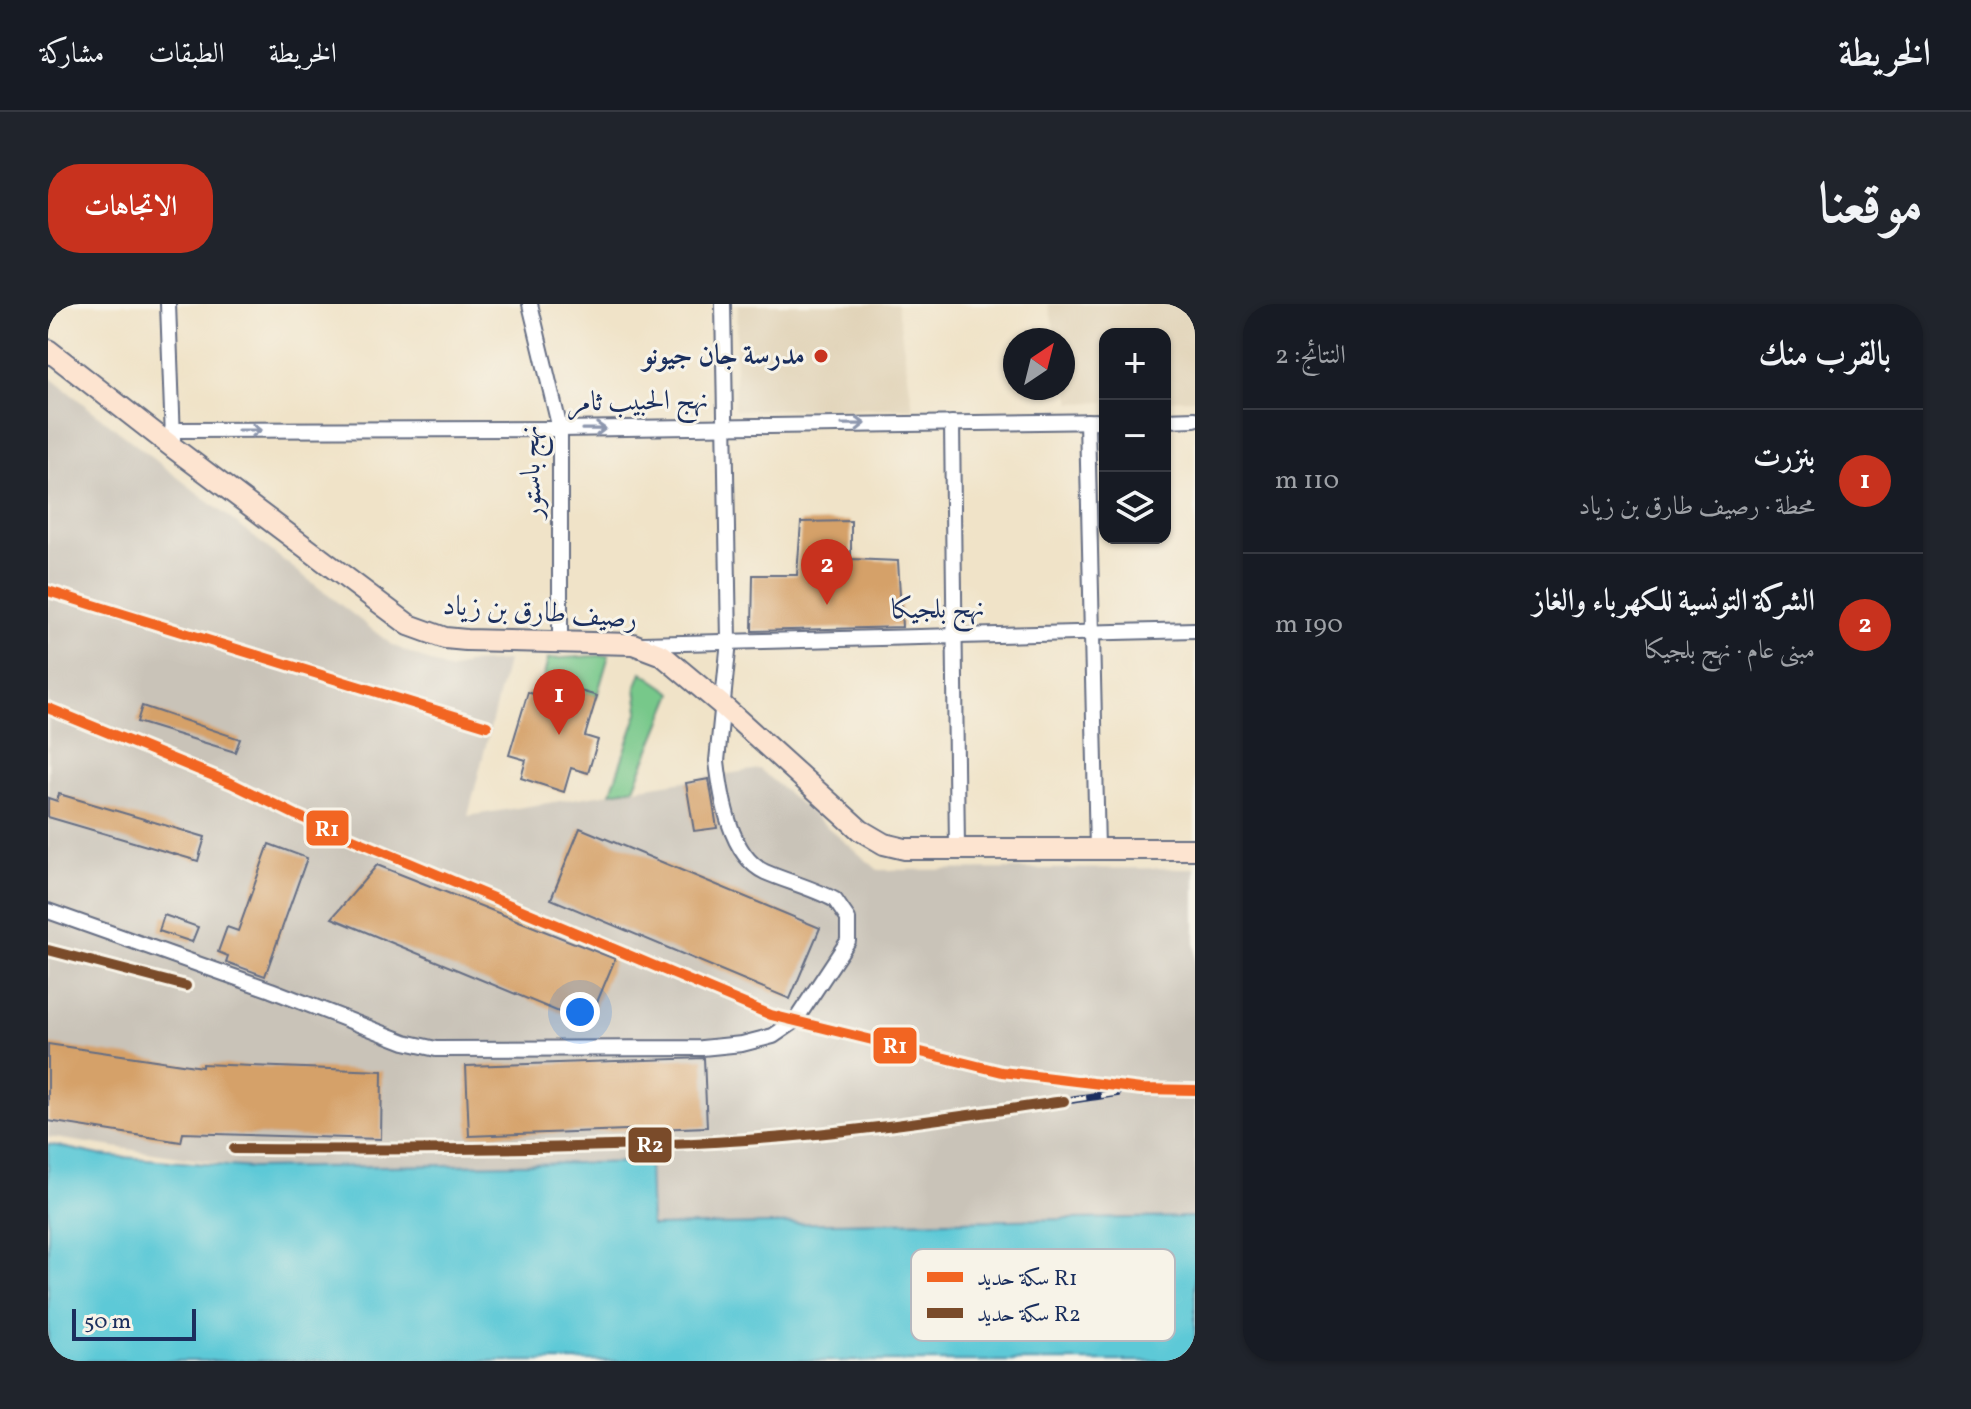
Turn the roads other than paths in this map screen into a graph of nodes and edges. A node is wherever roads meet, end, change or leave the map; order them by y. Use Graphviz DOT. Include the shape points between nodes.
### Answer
graph roads {
  1 [pos="168,304"];
  2 [pos="530,304"];
  3 [pos="723,304"];
  4 [pos="48,350"];
  5 [pos="1195,419"];
  6 [pos="1171,420"];
  7 [pos="1087,421"];
  8 [pos="1099,421"];
  9 [pos="952,423"];
  10 [pos="726,426"];
  11 [pos="560,429"];
  12 [pos="173,440"];
  13 [pos="1195,630"];
  14 [pos="1093,633"];
  15 [pos="955,636"];
  16 [pos="560,641"];
  17 [pos="729,641"];
  18 [pos="633,644"];
  19 [pos="723,706"];
  20 [pos="957,849"];
  21 [pos="1097,849"];
  22 [pos="1195,849"];
  23 [pos="48,911"];
  1 -- 12 [label="street"];
  2 -- 11 [label="street, نهج باستور"];
  3 -- 10 [label="street"];
  4 -- 12 [label="main road, رصيف طارق بن زياد"];
  5 -- 6 [label="street"];
  7 -- 8 [label="street, نهج الحبيب ثامر"];
  7 -- 9 [label="street, نهج الحبيب ثامر"];
  7 -- 14 [label="street"];
  10 -- 9 [label="street, نهج الحبيب ثامر, one-way"];
  9 -- 15 [label="street"];
  11 -- 10 [label="street, نهج الحبيب ثامر, one-way"];
  10 -- 17 [label="street"];
  12 -- 11 [label="street, نهج الحبيب ثامر, one-way"];
  11 -- 16 [label="street, نهج باستور"];
  12 -- 16 [label="main road, رصيف طارق بن زياد" via="409,625 445,638"];
  13 -- 14 [label="street, نهج بلجيكا"];
  14 -- 15 [label="street, نهج بلجيكا"];
  14 -- 21 [label="street"];
  15 -- 17 [label="street, نهج بلجيكا"];
  15 -- 20 [label="street"];
  16 -- 18 [label="main road, رصيف طارق بن زياد"];
  17 -- 18 [label="street, نهج بلجيكا"];
  17 -- 19 [label="street"];
  18 -- 19 [label="main road, رصيف طارق بن زياد" via="662,655"];
  19 -- 20 [label="main road, رصيف طارق بن زياد" via="860,830 905,849"];
  19 -- 23 [label="street" via="717,761 742,854 762,871 835,900 848,919 842,952 795,1021 773,1036 702,1048 436,1049"];
  20 -- 21 [label="main road, رصيف طارق بن زياد"];
  21 -- 22 [label="main road, رصيف طارق بن زياد"];
}
